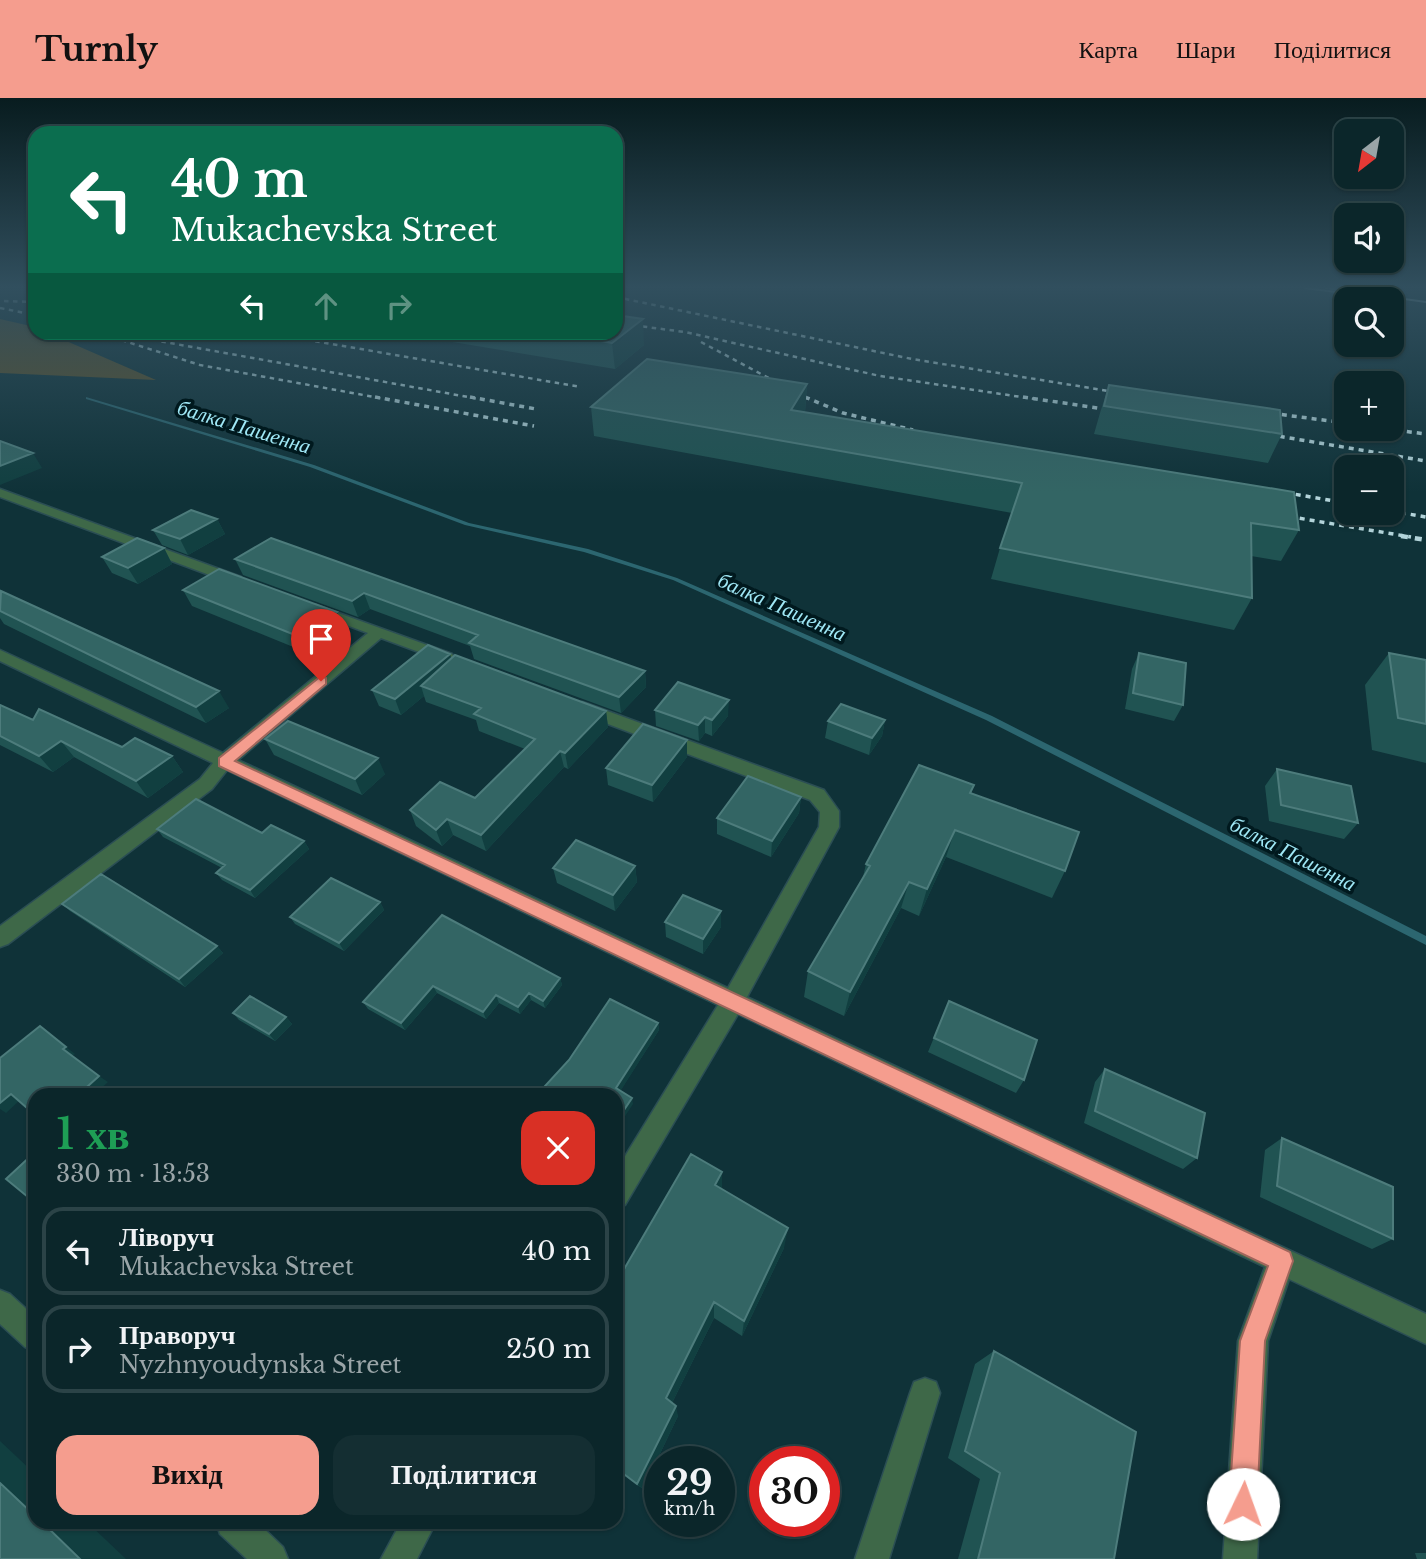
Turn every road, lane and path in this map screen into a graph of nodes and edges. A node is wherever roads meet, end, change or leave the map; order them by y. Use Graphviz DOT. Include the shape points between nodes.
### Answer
graph roads {
  1 [pos="0,494"];
  2 [pos="252,586"];
  3 [pos="303,604"];
  4 [pos="379,632"];
  5 [pos="0,656"];
  6 [pos="456,661"];
  7 [pos="572,704"];
  8 [pos="224,762"];
  9 [pos="0,938"];
  10 [pos="732,1003"];
  11 [pos="623,1184"];
  12 [pos="1281,1261"];
  13 [pos="0,1304"];
  14 [pos="1426,1329"];
  15 [pos="28,1330"];
  16 [pos="925,1393"];
  17 [pos="239,1529"];
  18 [pos="416,1529"];
  19 [pos="271,1559"];
  20 [pos="398,1559"];
  21 [pos="872,1559"];
  22 [pos="1240,1559"];
  1 -- 2 [label="street"];
  3 -- 4 [label="street"];
  4 -- 6 [label="street"];
  4 -- 8 [label="street"];
  5 -- 8 [label="street"];
  7 -- 10 [label="street" via="817,795 830,811 829,827"];
  8 -- 9 [label="street" via="206,784"];
  8 -- 10 [label="street"];
  10 -- 11 [label="street"];
  10 -- 12 [label="street"];
  12 -- 14 [label="street"];
  12 -- 22 [label="street" via="1253,1341"];
  13 -- 15 [label="street"];
  16 -- 21 [label="street"];
  17 -- 19 [label="street"];
  18 -- 20 [label="street"];
}
